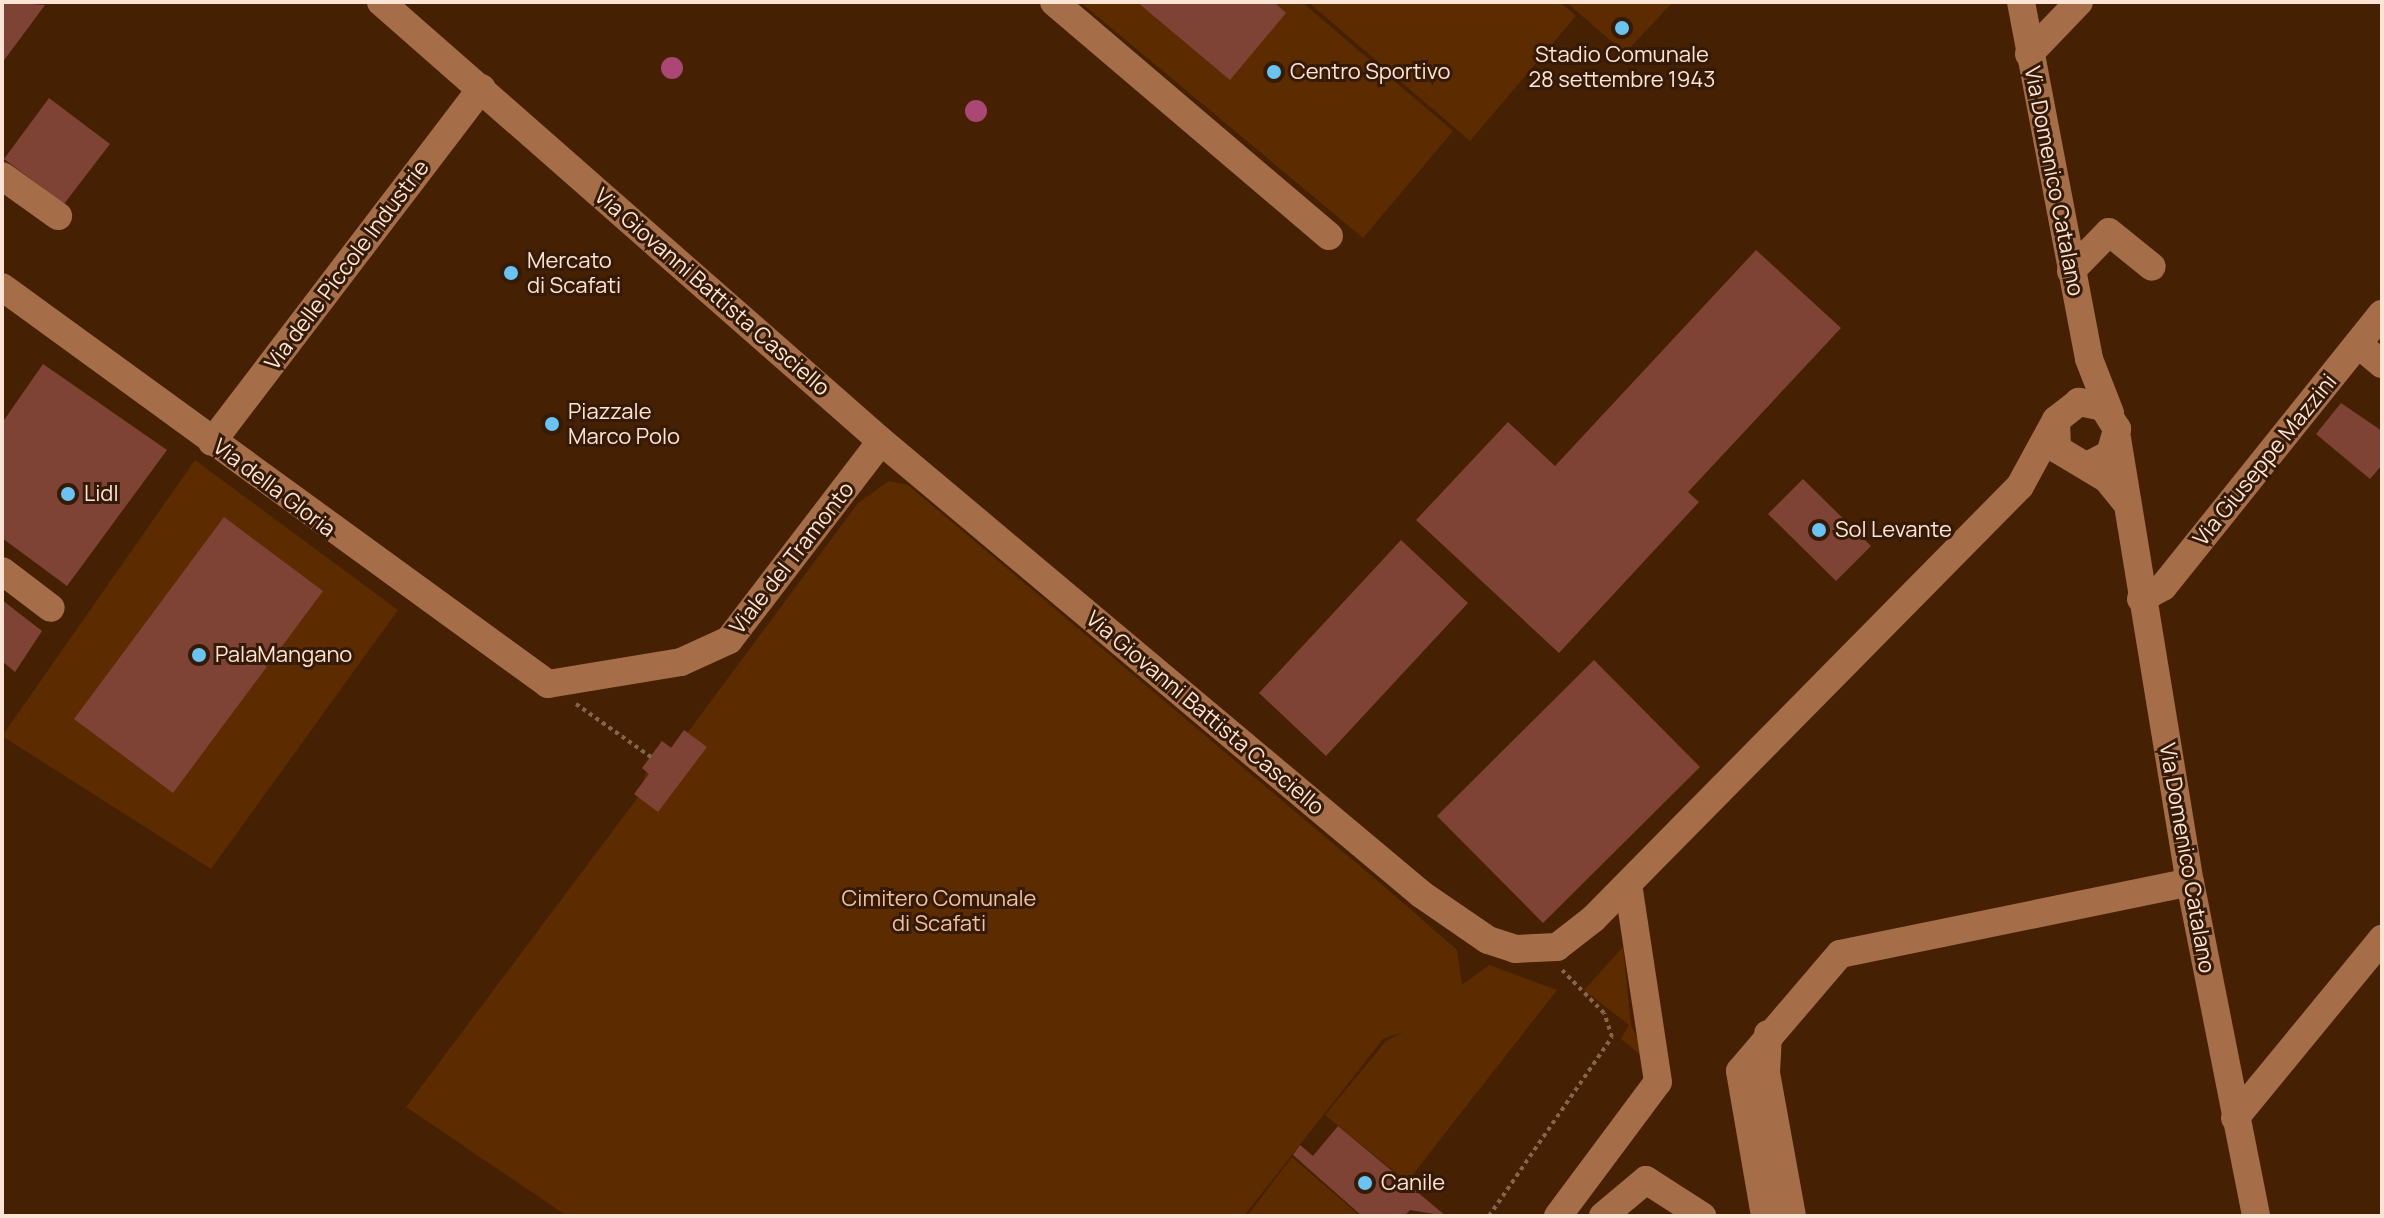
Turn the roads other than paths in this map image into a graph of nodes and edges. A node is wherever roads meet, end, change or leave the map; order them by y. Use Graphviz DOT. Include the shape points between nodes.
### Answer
graph roads {
  1 [pos="381,2"];
  2 [pos="1054,2"];
  3 [pos="2021,2"];
  4 [pos="2079,2"];
  5 [pos="2029,54"];
  6 [pos="482,88"];
  7 [pos="2,176"];
  8 [pos="58,216"];
  9 [pos="1329,236"];
  10 [pos="2152,267"];
  11 [pos="2071,271"];
  12 [pos="2,287"];
  13 [pos="2382,314"];
  14 [pos="2358,344"];
  15 [pos="2089,359"];
  16 [pos="2382,364"];
  17 [pos="2062,413"];
  18 [pos="2113,426"];
  19 [pos="881,441"];
  20 [pos="212,442"];
  21 [pos="2083,466"];
  22 [pos="2020,486"];
  23 [pos="2124,500"];
  24 [pos="2,571"];
  25 [pos="2141,599"];
  26 [pos="51,608"];
  27 [pos="548,684"];
  28 [pos="2190,882"];
  29 [pos="1628,884"];
  30 [pos="2382,939"];
  31 [pos="1768,1034"];
  32 [pos="2235,1118"];
  33 [pos="1558,1216"];
  34 [pos="1603,1216"];
  35 [pos="1702,1216"];
  36 [pos="1765,1216"];
  37 [pos="1792,1216"];
  38 [pos="2256,1216"];
  1 -- 6 [label="street, Via Giovanni Battista Casciello"];
  2 -- 9 [label="street"];
  3 -- 5 [label="street, Via Domenico Catalano"];
  4 -- 5 [label="street"];
  5 -- 11 [label="street, Via Domenico Catalano"];
  6 -- 19 [label="street, Via Giovanni Battista Casciello"];
  6 -- 20 [label="street, Via delle Piccole Industrie"];
  7 -- 8 [label="street"];
  10 -- 11 [label="street" via="2109,232"];
  11 -- 15 [label="street, Via Domenico Catalano"];
  12 -- 20 [label="street, Via della Gloria"];
  13 -- 14 [label="street, Via Giuseppe Mazzini"];
  14 -- 16 [label="street"];
  14 -- 25 [label="street, Via Giuseppe Mazzini" via="2163,587"];
  15 -- 17 [label="street"];
  15 -- 18 [label="street, Via Domenico Catalano"];
  17 -- 18 [label="street" via="2087,402"];
  17 -- 21 [label="street" via="2057,449"];
  17 -- 22 [label="street"];
  18 -- 21 [label="street" via="2104,460"];
  18 -- 23 [label="street, Via Domenico Catalano"];
  19 -- 27 [label="street, Viale del Tramonto" via="729,640 681,662"];
  19 -- 29 [label="street, Via Giovanni Battista Casciello" via="1457,921 1515,949 1557,947"];
  20 -- 27 [label="street, Via della Gloria"];
  21 -- 22 [label="street"];
  21 -- 23 [label="street"];
  22 -- 29 [label="street"];
  23 -- 25 [label="street, Via Domenico Catalano"];
  24 -- 26 [label="street"];
  25 -- 28 [label="street, Via Domenico Catalano"];
  28 -- 31 [label="street" via="1857,946 1823,968"];
  28 -- 32 [label="street, Via Domenico Catalano"];
  29 -- 33 [label="street" via="1658,1082"];
  30 -- 32 [label="street"];
  31 -- 36 [label="street" via="1746,1060 1738,1086"];
  31 -- 37 [label="street" via="1766,1073"];
  32 -- 38 [label="street, Via Domenico Catalano"];
  34 -- 35 [label="street" via="1646,1180"];
}
